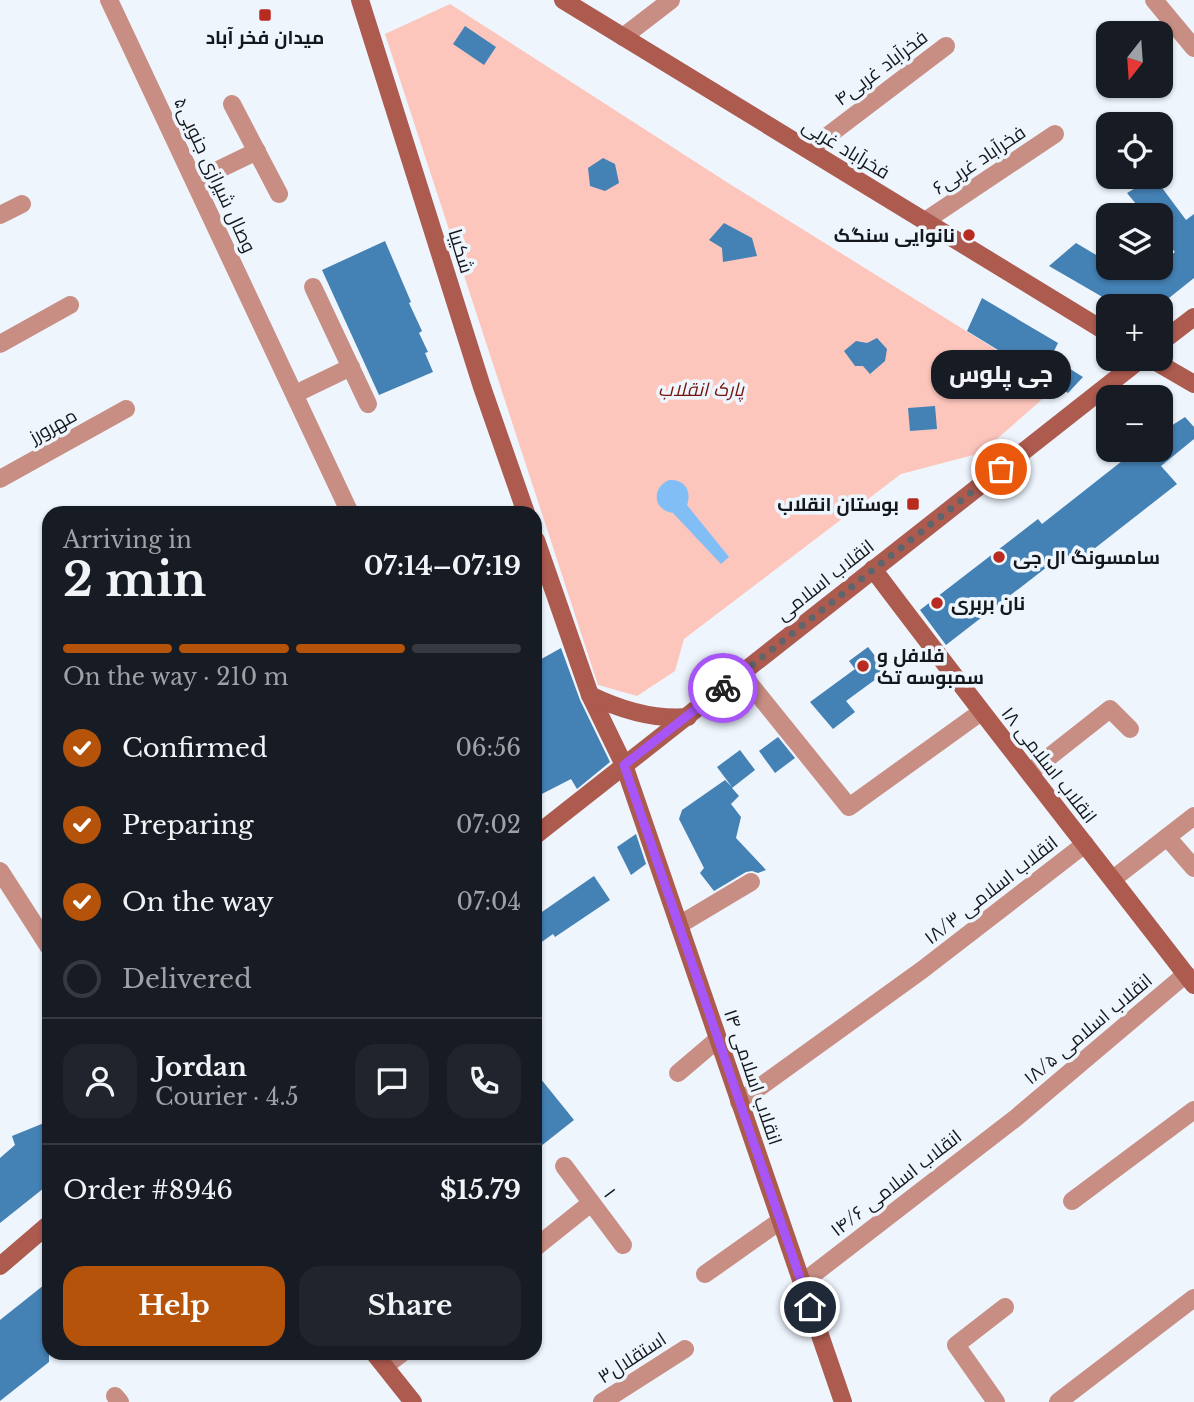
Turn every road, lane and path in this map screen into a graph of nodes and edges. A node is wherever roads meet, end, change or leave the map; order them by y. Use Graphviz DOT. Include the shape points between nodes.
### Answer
graph roads {
  1 [pos="109,0"];
  2 [pos="360,0"];
  3 [pos="563,0"];
  4 [pos="671,0"];
  5 [pos="1154,0"];
  6 [pos="623,37"];
  7 [pos="946,46"];
  8 [pos="1194,48"];
  9 [pos="232,104"];
  10 [pos="1055,134"];
  11 [pos="808,150"];
  12 [pos="257,151"];
  13 [pos="195,181"];
  14 [pos="279,194"];
  15 [pos="22,204"];
  16 [pos="0,215"];
  17 [pos="925,221"];
  18 [pos="313,287"];
  19 [pos="70,305"];
  20 [pos="1194,317"];
  21 [pos="1096,326"];
  22 [pos="1173,333"];
  23 [pos="0,344"];
  24 [pos="351,367"];
  25 [pos="1126,371"];
  26 [pos="1171,371"];
  27 [pos="1194,384"];
  28 [pos="295,394"];
  29 [pos="368,404"];
  30 [pos="126,409"];
  31 [pos="0,479"];
  32 [pos="348,506"];
  33 [pos="524,506"];
  34 [pos="542,557"];
  35 [pos="873,569"];
  36 [pos="741,673"];
  37 [pos="590,695"];
  38 [pos="981,712"];
  39 [pos="688,717"];
  40 [pos="1130,729"];
  41 [pos="624,765"];
  42 [pos="1030,772"];
  43 [pos="1194,816"];
  44 [pos="542,830"];
  45 [pos="1167,837"];
  46 [pos="1085,844"];
  47 [pos="1194,868"];
  48 [pos="0,871"];
  49 [pos="1113,879"];
  50 [pos="751,883"];
  51 [pos="679,925"];
  52 [pos="42,936"];
  53 [pos="1190,979"];
  54 [pos="718,1039"];
  55 [pos="678,1073"];
  56 [pos="739,1102"];
  57 [pos="1194,1110"];
  58 [pos="1017,1116"];
  59 [pos="564,1166"];
  60 [pos="1072,1201"];
  61 [pos="591,1203"];
  62 [pos="780,1221"];
  63 [pos="42,1230"];
  64 [pos="542,1242"];
  65 [pos="623,1245"];
  66 [pos="0,1266"];
  67 [pos="705,1274"];
  68 [pos="802,1283"];
  69 [pos="1194,1298"];
  70 [pos="1005,1307"];
  71 [pos="685,1349"];
  72 [pos="381,1360"];
  73 [pos="1061,1399"];
  74 [pos="413,1402"];
  75 [pos="602,1402"];
  76 [pos="843,1402"];
  77 [pos="996,1402"];
  1 -- 13 [label="street, ۵وصال شیرازی جنوبی"];
  2 -- 33 [label="street, شکیبا"];
  3 -- 6 [label="street, فخرآباد غربی"];
  4 -- 6 [label="street"];
  5 -- 8 [label="street"];
  6 -- 11 [label="street, فخرآباد غربی"];
  7 -- 11 [label="street, ۴فخرآباد غربی"];
  9 -- 12 [label="street"];
  10 -- 17 [label="street, ۶فخرآباد غربی"];
  11 -- 17 [label="street, فخرآباد غربی"];
  12 -- 13 [label="street"];
  12 -- 14 [label="street"];
  13 -- 28 [label="street, ۵وصال شیرازی جنوبی"];
  15 -- 16 [label="street"];
  17 -- 21 [label="street, فخرآباد غربی"];
  18 -- 24 [label="street"];
  19 -- 23 [label="street"];
  20 -- 22 [label="street"];
  24 -- 28 [label="street"];
  24 -- 29 [label="street"];
  25 -- 35 [label="street, انقلاب اسلامی"];
  26 -- 27 [label="street"];
  28 -- 32 [label="street, ۵وصال شیرازی جنوبی"];
  30 -- 31 [label="street, مهرورز"];
  34 -- 37 [label="street"];
  35 -- 36 [label="street, انقلاب اسلامی"];
  35 -- 38 [label="street, ۱۸ انقلاب اسلامی"];
  36 -- 38 [label="street" via="849,807"];
  36 -- 39 [label="street, انقلاب اسلامی"];
  37 -- 39 [label="street" via="631,712"];
  37 -- 41 [label="street"];
  38 -- 42 [label="street, ۱۸ انقلاب اسلامی"];
  39 -- 41 [label="street, انقلاب اسلامی"];
  40 -- 42 [label="street" via="1110,709"];
  41 -- 44 [label="street, انقلاب اسلامی"];
  41 -- 51 [label="street, ۱۴ انقلاب اسلامی"];
  42 -- 46 [label="street, ۱۸ انقلاب اسلامی"];
  43 -- 45 [label="street"];
  45 -- 47 [label="street"];
  45 -- 49 [label="street"];
  46 -- 49 [label="street, ۱۸ انقلاب اسلامی"];
  46 -- 56 [label="street, ۱۸/۳ انقلاب اسلامی" via="922,970"];
  48 -- 52 [label="street"];
  49 -- 53 [label="street, ۱۸ انقلاب اسلامی"];
  50 -- 51 [label="street"];
  51 -- 54 [label="street, ۱۴ انقلاب اسلامی"];
  53 -- 58 [label="street, ۱۸/۵ انقلاب اسلامی"];
  54 -- 55 [label="street"];
  54 -- 56 [label="street, ۱۴ انقلاب اسلامی"];
  56 -- 62 [label="street, ۱۴ انقلاب اسلامی"];
  57 -- 60 [label="street"];
  58 -- 68 [label="street, ۱۴/۶ انقلاب اسلامی"];
  59 -- 61 [label="street, ۱"];
  61 -- 64 [label="street"];
  61 -- 65 [label="street, ۱"];
  62 -- 67 [label="street"];
  62 -- 68 [label="street, ۱۴ انقلاب اسلامی"];
  63 -- 66 [label="street"];
  68 -- 76 [label="street, ۱۴ انقلاب اسلامی"];
  69 -- 73 [label="street"];
  70 -- 77 [label="street" via="956,1345"];
  71 -- 75 [label="street, استقلال۳"];
  72 -- 74 [label="street"];
}
